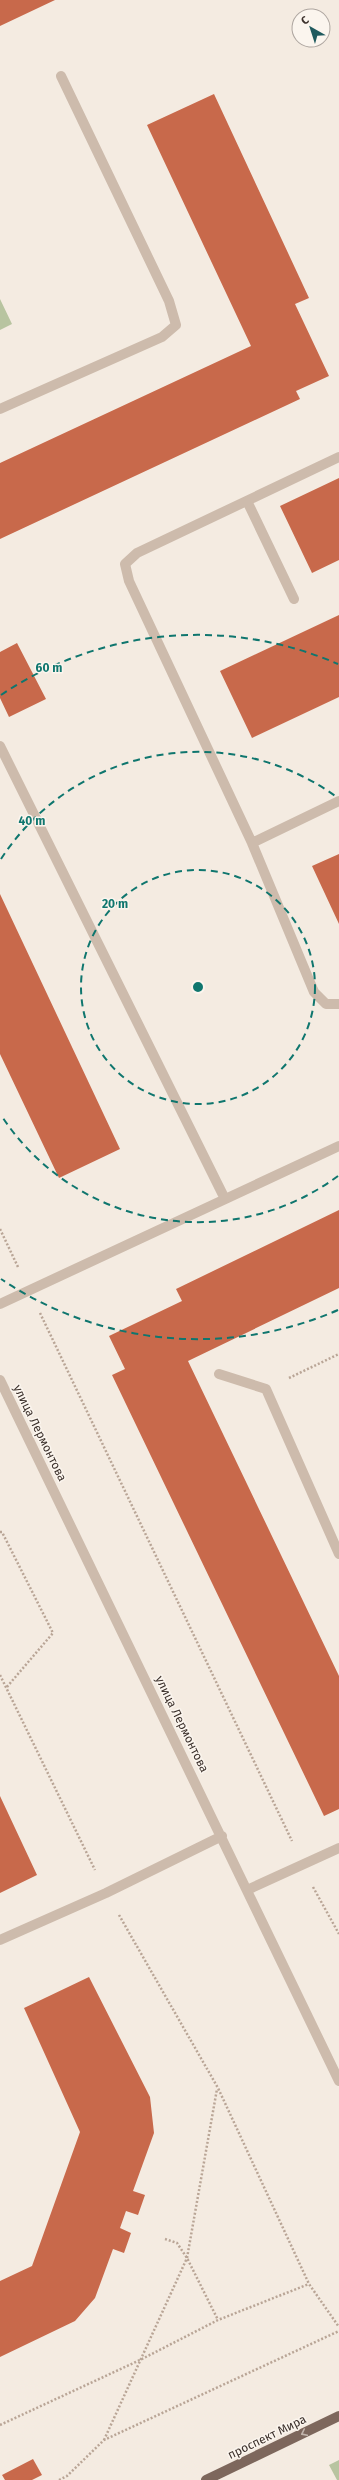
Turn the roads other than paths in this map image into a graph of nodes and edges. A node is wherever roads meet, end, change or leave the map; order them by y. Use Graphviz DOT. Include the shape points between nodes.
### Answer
graph roads {
  1 [pos="61,76"];
  2 [pos="0,409"];
  3 [pos="339,456"];
  4 [pos="247,501"];
  5 [pos="294,600"];
  6 [pos="0,746"];
  7 [pos="339,800"];
  8 [pos="252,843"];
  9 [pos="339,1004"];
  10 [pos="339,1146"];
  11 [pos="225,1199"];
  12 [pos="0,1304"];
  13 [pos="219,1374"];
  14 [pos="0,1380"];
  15 [pos="339,1554"];
  16 [pos="222,1836"];
  17 [pos="339,1848"];
  18 [pos="248,1890"];
  19 [pos="0,1940"];
  20 [pos="339,2081"];
  21 [pos="339,2416"];
  22 [pos="206,2480"];
  1 -- 2 [label="street" via="169,301 176,325 162,337"];
  3 -- 4 [label="street"];
  4 -- 5 [label="street"];
  4 -- 8 [label="street" via="137,553 125,564 129,581"];
  6 -- 11 [label="street"];
  7 -- 8 [label="street"];
  8 -- 9 [label="street" via="314,992 326,1004"];
  10 -- 11 [label="street"];
  11 -- 12 [label="street"];
  13 -- 15 [label="street" via="266,1389"];
  14 -- 16 [label="street, улица Лермонтова"];
  16 -- 18 [label="street, улица Лермонтова"];
  16 -- 19 [label="street"];
  17 -- 18 [label="street"];
  18 -- 20 [label="street, улица Лермонтова"];
  21 -- 22 [label="main road, проспект Мира, one-way"];
}
